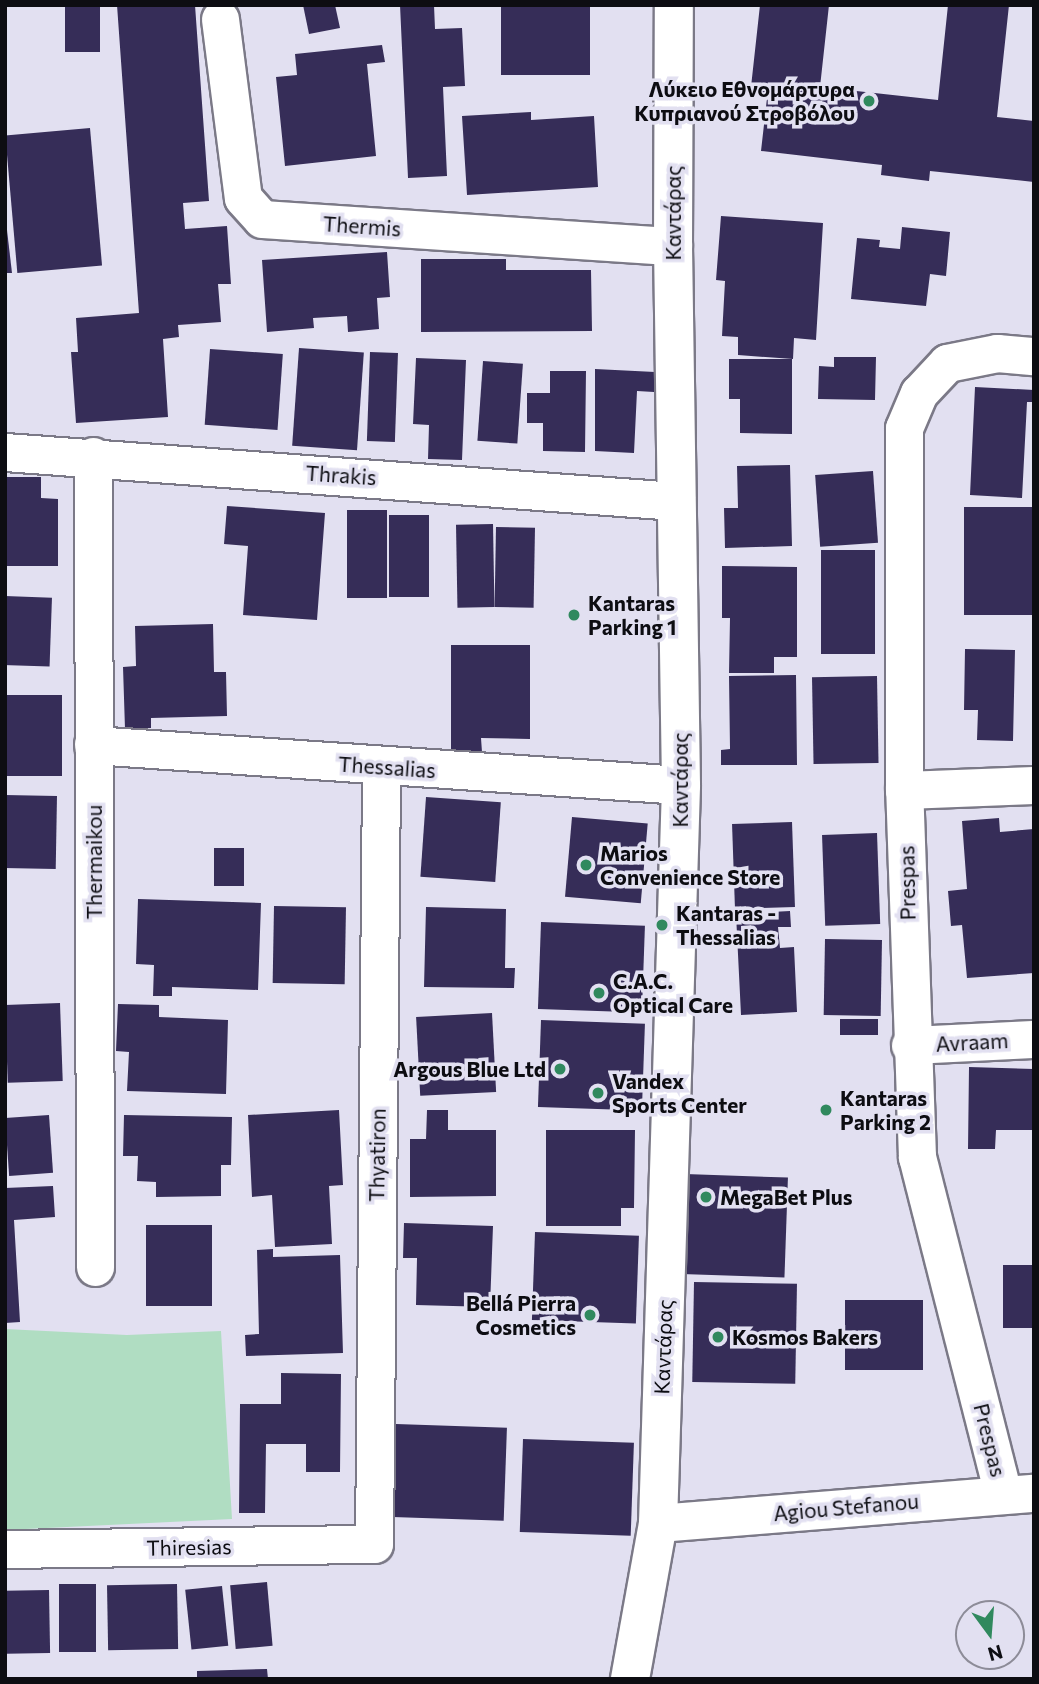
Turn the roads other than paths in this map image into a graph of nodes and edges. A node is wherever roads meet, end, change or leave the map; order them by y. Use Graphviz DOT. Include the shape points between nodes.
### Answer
graph roads {
  1 [pos="674,5"];
  2 [pos="220,19"];
  3 [pos="673,246"];
  4 [pos="1034,356"];
  5 [pos="5,452"];
  6 [pos="93,456"];
  7 [pos="676,501"];
  8 [pos="93,746"];
  9 [pos="381,767"];
  10 [pos="681,785"];
  11 [pos="1034,785"];
  12 [pos="904,790"];
  13 [pos="1034,1039"];
  14 [pos="910,1045"];
  15 [pos="95,1267"];
  16 [pos="1018,1493"];
  17 [pos="658,1523"];
  18 [pos="374,1544"];
  19 [pos="5,1549"];
  20 [pos="630,1679"];
  1 -- 3 [label="street, Καντάρας"];
  2 -- 3 [label="street, Thermis" via="243,198 250,212 262,219"];
  3 -- 7 [label="street, Καντάρας"];
  4 -- 12 [label="street, Prespas" via="997,353 947,363 919,393 904,428"];
  5 -- 6 [label="street, Thrakis"];
  6 -- 7 [label="street, Thrakis"];
  6 -- 8 [label="street, Thermaikou"];
  7 -- 10 [label="street, Καντάρας"];
  8 -- 9 [label="street, Thessalias"];
  8 -- 15 [label="street, Thermaikou"];
  9 -- 10 [label="street, Thessalias"];
  9 -- 18 [label="street, Thyatiron"];
  10 -- 17 [label="street, Καντάρας"];
  11 -- 12 [label="street"];
  12 -- 14 [label="street, Prespas"];
  13 -- 14 [label="street, Avraam"];
  14 -- 16 [label="street, Prespas" via="917,1157"];
  16 -- 17 [label="street, Agiou Stefanou"];
  17 -- 20 [label="street, Καντάρας"];
  18 -- 19 [label="street, Thiresias"];
}
